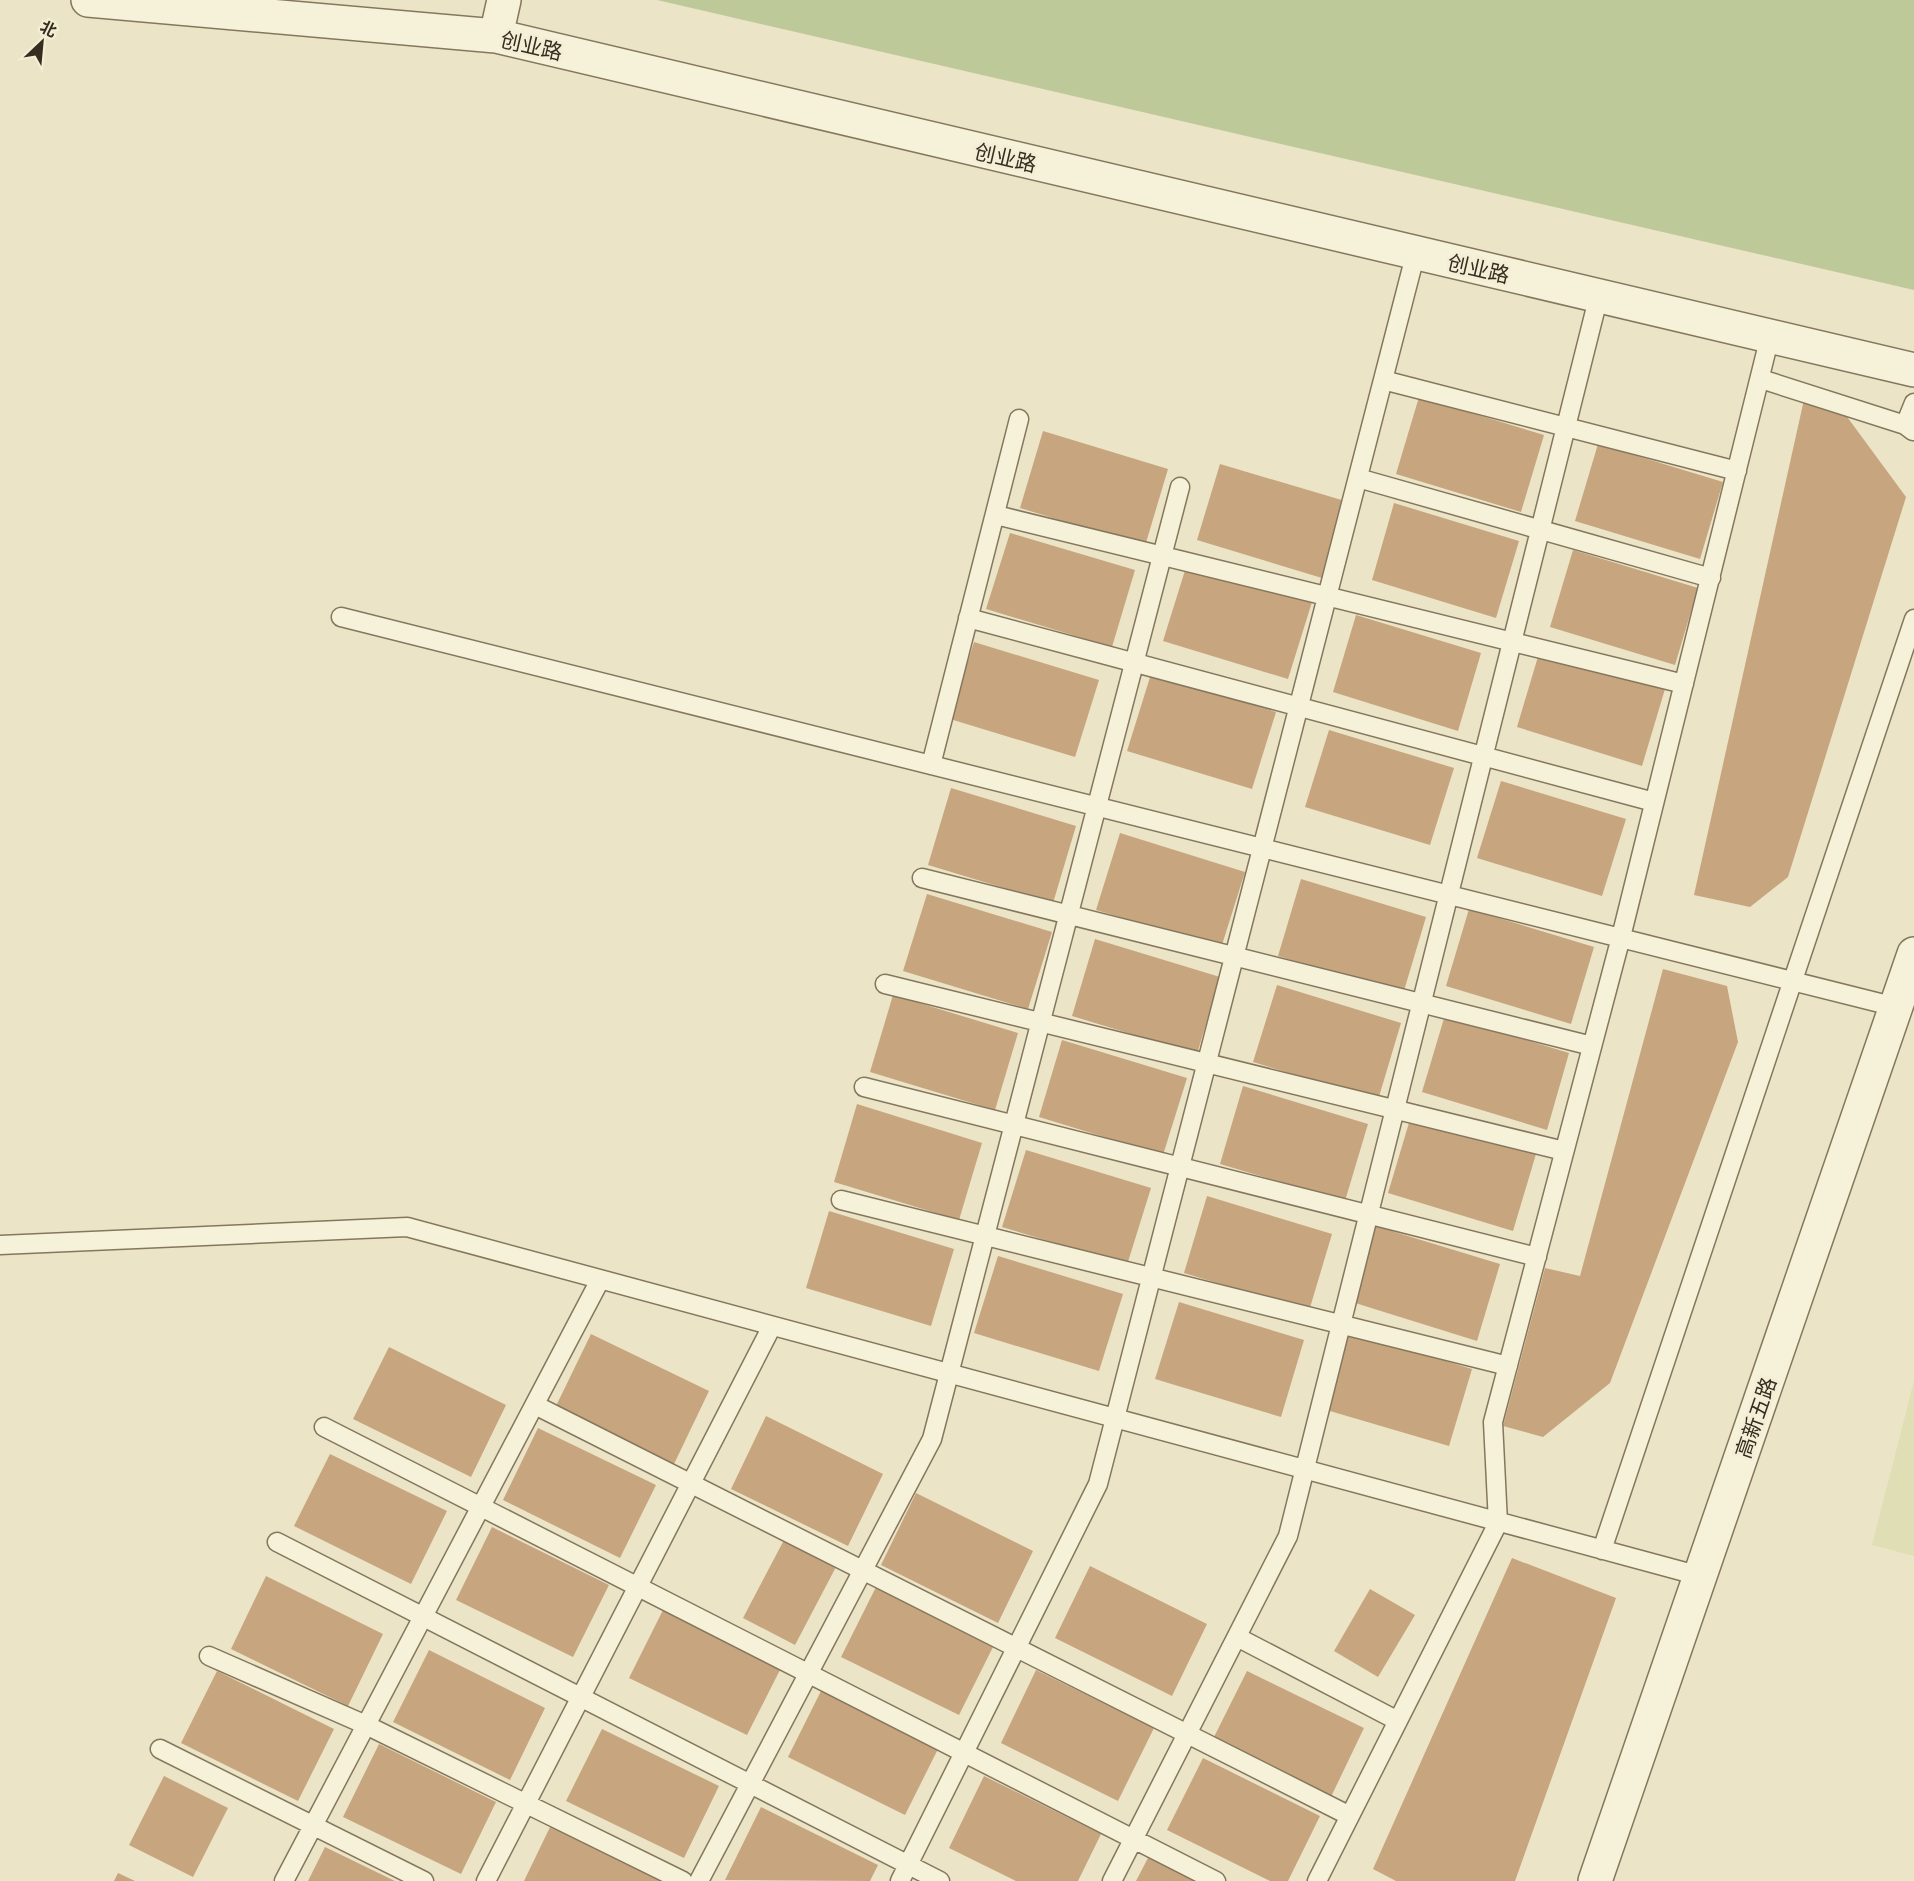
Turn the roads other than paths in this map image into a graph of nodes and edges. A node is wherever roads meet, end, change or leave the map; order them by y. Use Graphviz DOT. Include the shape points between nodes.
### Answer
graph roads {
  1 [pos="88,0"];
  2 [pos="504,0"];
  3 [pos="496,36"];
  4 [pos="1416,252"];
  5 [pos="1599,296"];
  6 [pos="1770,336"];
  7 [pos="1914,370"];
  8 [pos="1761,379"];
  9 [pos="1383,380"];
  10 [pos="1914,403"];
  11 [pos="1019,419"];
  12 [pos="1567,427"];
  13 [pos="1909,428"];
  14 [pos="1737,471"];
  15 [pos="1358,478"];
  16 [pos="1180,487"];
  17 [pos="996,515"];
  18 [pos="1541,530"];
  19 [pos="1162,555"];
  20 [pos="1711,578"];
  21 [pos="1327,596"];
  22 [pos="341,617"];
  23 [pos="968,618"];
  24 [pos="1914,619"];
  25 [pos="1512,642"];
  26 [pos="1134,663"];
  27 [pos="1684,684"];
  28 [pos="1298,707"];
  29 [pos="1484,756"];
  30 [pos="931,765"];
  31 [pos="1654,802"];
  32 [pos="1097,806"];
  33 [pos="1262,847"];
  34 [pos="922,878"];
  35 [pos="1449,894"];
  36 [pos="1069,914"];
  37 [pos="1621,937"];
  38 [pos="1914,954"];
  39 [pos="1234,956"];
  40 [pos="1793,981"];
  41 [pos="885,984"];
  42 [pos="1422,1003"];
  43 [pos="1896,1006"];
  44 [pos="1041,1023"];
  45 [pos="1592,1046"];
  46 [pos="1206,1063"];
  47 [pos="864,1087"];
  48 [pos="1395,1110"];
  49 [pos="1014,1125"];
  50 [pos="1564,1151"];
  51 [pos="1179,1167"];
  52 [pos="841,1200"];
  53 [pos="1369,1215"];
  54 [pos="985,1236"];
  55 [pos="0,1245"];
  56 [pos="1537,1257"];
  57 [pos="1151,1277"];
  58 [pos="600,1280"];
  59 [pos="1341,1325"];
  60 [pos="772,1326"];
  61 [pos="1508,1366"];
  62 [pos="950,1374"];
  63 [pos="535,1405"];
  64 [pos="1114,1419"];
  65 [pos="324,1427"];
  66 [pos="1305,1470"];
  67 [pos="691,1484"];
  68 [pos="481,1507"];
  69 [pos="1498,1523"];
  70 [pos="277,1542"];
  71 [pos="1602,1550"];
  72 [pos="863,1570"];
  73 [pos="1700,1576"];
  74 [pos="638,1586"];
  75 [pos="423,1617"];
  76 [pos="1237,1637"];
  77 [pos="1016,1647"];
  78 [pos="210,1656"];
  79 [pos="809,1673"];
  80 [pos="580,1697"];
  81 [pos="1398,1721"];
  82 [pos="366,1725"];
  83 [pos="1188,1734"];
  84 [pos="160,1749"];
  85 [pos="964,1753"];
  86 [pos="750,1784"];
  87 [pos="526,1802"];
  88 [pos="1350,1816"];
  89 [pos="313,1826"];
  90 [pos="1134,1839"];
  91 [pos="904,1873"];
  92 [pos="284,1881"];
  93 [pos="423,1881"];
  94 [pos="486,1881"];
  95 [pos="683,1881"];
  96 [pos="699,1881"];
  97 [pos="940,1881"];
  98 [pos="1112,1881"];
  99 [pos="1216,1881"];
  100 [pos="1317,1881"];
  101 [pos="1595,1881"];
  1 -- 3 [label="street, 创业路"];
  2 -- 3 [label="street"];
  3 -- 4 [label="street, 创业路"];
  4 -- 5 [label="street, 创业路"];
  4 -- 9 [label="lane"];
  5 -- 6 [label="street, 创业路"];
  5 -- 12 [label="lane"];
  6 -- 7 [label="street, 创业路"];
  6 -- 8 [label="lane"];
  8 -- 13 [label="lane"];
  8 -- 14 [label="lane"];
  9 -- 12 [label="lane"];
  9 -- 15 [label="lane"];
  10 -- 13 [label="lane"];
  11 -- 17 [label="lane"];
  12 -- 14 [label="lane"];
  12 -- 18 [label="lane"];
  14 -- 20 [label="lane"];
  15 -- 18 [label="lane"];
  15 -- 21 [label="lane"];
  16 -- 19 [label="lane"];
  17 -- 19 [label="lane"];
  17 -- 23 [label="lane"];
  18 -- 20 [label="lane"];
  18 -- 25 [label="lane"];
  19 -- 21 [label="lane"];
  19 -- 26 [label="lane"];
  20 -- 27 [label="lane"];
  21 -- 25 [label="lane"];
  21 -- 28 [label="lane"];
  22 -- 30 [label="lane"];
  23 -- 26 [label="lane"];
  23 -- 30 [label="lane"];
  24 -- 40 [label="lane"];
  25 -- 27 [label="lane"];
  25 -- 29 [label="lane"];
  26 -- 28 [label="lane"];
  26 -- 32 [label="lane"];
  27 -- 31 [label="lane"];
  28 -- 29 [label="lane"];
  28 -- 33 [label="lane"];
  29 -- 31 [label="lane"];
  29 -- 35 [label="lane"];
  30 -- 32 [label="lane"];
  31 -- 37 [label="lane"];
  32 -- 33 [label="lane"];
  32 -- 36 [label="lane"];
  33 -- 35 [label="lane"];
  33 -- 39 [label="lane"];
  34 -- 36 [label="lane"];
  35 -- 37 [label="lane"];
  35 -- 42 [label="lane"];
  36 -- 39 [label="lane"];
  36 -- 44 [label="lane"];
  37 -- 40 [label="lane"];
  37 -- 45 [label="lane"];
  38 -- 43 [label="street, 高新五路"];
  39 -- 42 [label="lane"];
  39 -- 46 [label="lane"];
  40 -- 43 [label="lane"];
  40 -- 71 [label="lane"];
  41 -- 44 [label="lane"];
  42 -- 45 [label="lane"];
  42 -- 48 [label="lane"];
  43 -- 73 [label="street, 高新五路"];
  44 -- 46 [label="lane"];
  44 -- 49 [label="lane"];
  45 -- 50 [label="lane"];
  46 -- 48 [label="lane"];
  46 -- 51 [label="lane"];
  47 -- 49 [label="lane"];
  48 -- 50 [label="lane"];
  48 -- 53 [label="lane"];
  49 -- 51 [label="lane"];
  49 -- 54 [label="lane"];
  50 -- 56 [label="lane"];
  51 -- 53 [label="lane"];
  51 -- 57 [label="lane"];
  52 -- 54 [label="lane"];
  53 -- 56 [label="lane"];
  53 -- 59 [label="lane"];
  54 -- 57 [label="lane"];
  54 -- 62 [label="lane"];
  55 -- 58 [label="lane" via="407,1227"];
  56 -- 61 [label="lane"];
  57 -- 59 [label="lane"];
  57 -- 64 [label="lane"];
  58 -- 60 [label="lane"];
  58 -- 63 [label="lane"];
  59 -- 61 [label="lane"];
  59 -- 66 [label="lane"];
  60 -- 62 [label="lane"];
  60 -- 67 [label="lane"];
  61 -- 69 [label="lane" via="1493,1422"];
  62 -- 64 [label="lane"];
  62 -- 72 [label="lane" via="932,1439"];
  63 -- 67 [label="lane"];
  63 -- 68 [label="lane"];
  64 -- 66 [label="lane"];
  64 -- 77 [label="lane" via="1098,1484"];
  65 -- 68 [label="lane"];
  66 -- 69 [label="lane"];
  66 -- 76 [label="lane" via="1288,1536"];
  67 -- 72 [label="lane"];
  67 -- 74 [label="lane"];
  68 -- 74 [label="lane"];
  68 -- 75 [label="lane"];
  69 -- 71 [label="lane"];
  69 -- 81 [label="lane"];
  70 -- 75 [label="lane"];
  71 -- 73 [label="lane"];
  72 -- 77 [label="lane"];
  72 -- 79 [label="lane"];
  73 -- 101 [label="street, 高新五路"];
  74 -- 79 [label="lane"];
  74 -- 80 [label="lane"];
  75 -- 80 [label="lane"];
  75 -- 82 [label="lane"];
  76 -- 81 [label="lane"];
  76 -- 83 [label="lane"];
  77 -- 83 [label="lane"];
  77 -- 85 [label="lane"];
  78 -- 82 [label="lane"];
  79 -- 85 [label="lane"];
  79 -- 86 [label="lane"];
  80 -- 86 [label="lane"];
  80 -- 87 [label="lane"];
  81 -- 88 [label="lane"];
  82 -- 87 [label="lane"];
  82 -- 89 [label="lane"];
  83 -- 88 [label="lane"];
  83 -- 90 [label="lane"];
  84 -- 89 [label="lane"];
  85 -- 90 [label="lane"];
  85 -- 91 [label="lane"];
  86 -- 91 [label="lane"];
  86 -- 96 [label="lane"];
  87 -- 94 [label="lane"];
  87 -- 95 [label="lane"];
  88 -- 100 [label="lane"];
  89 -- 92 [label="lane"];
  89 -- 93 [label="lane"];
  90 -- 98 [label="lane"];
  90 -- 99 [label="lane"];
  91 -- 97 [label="lane"];
}
